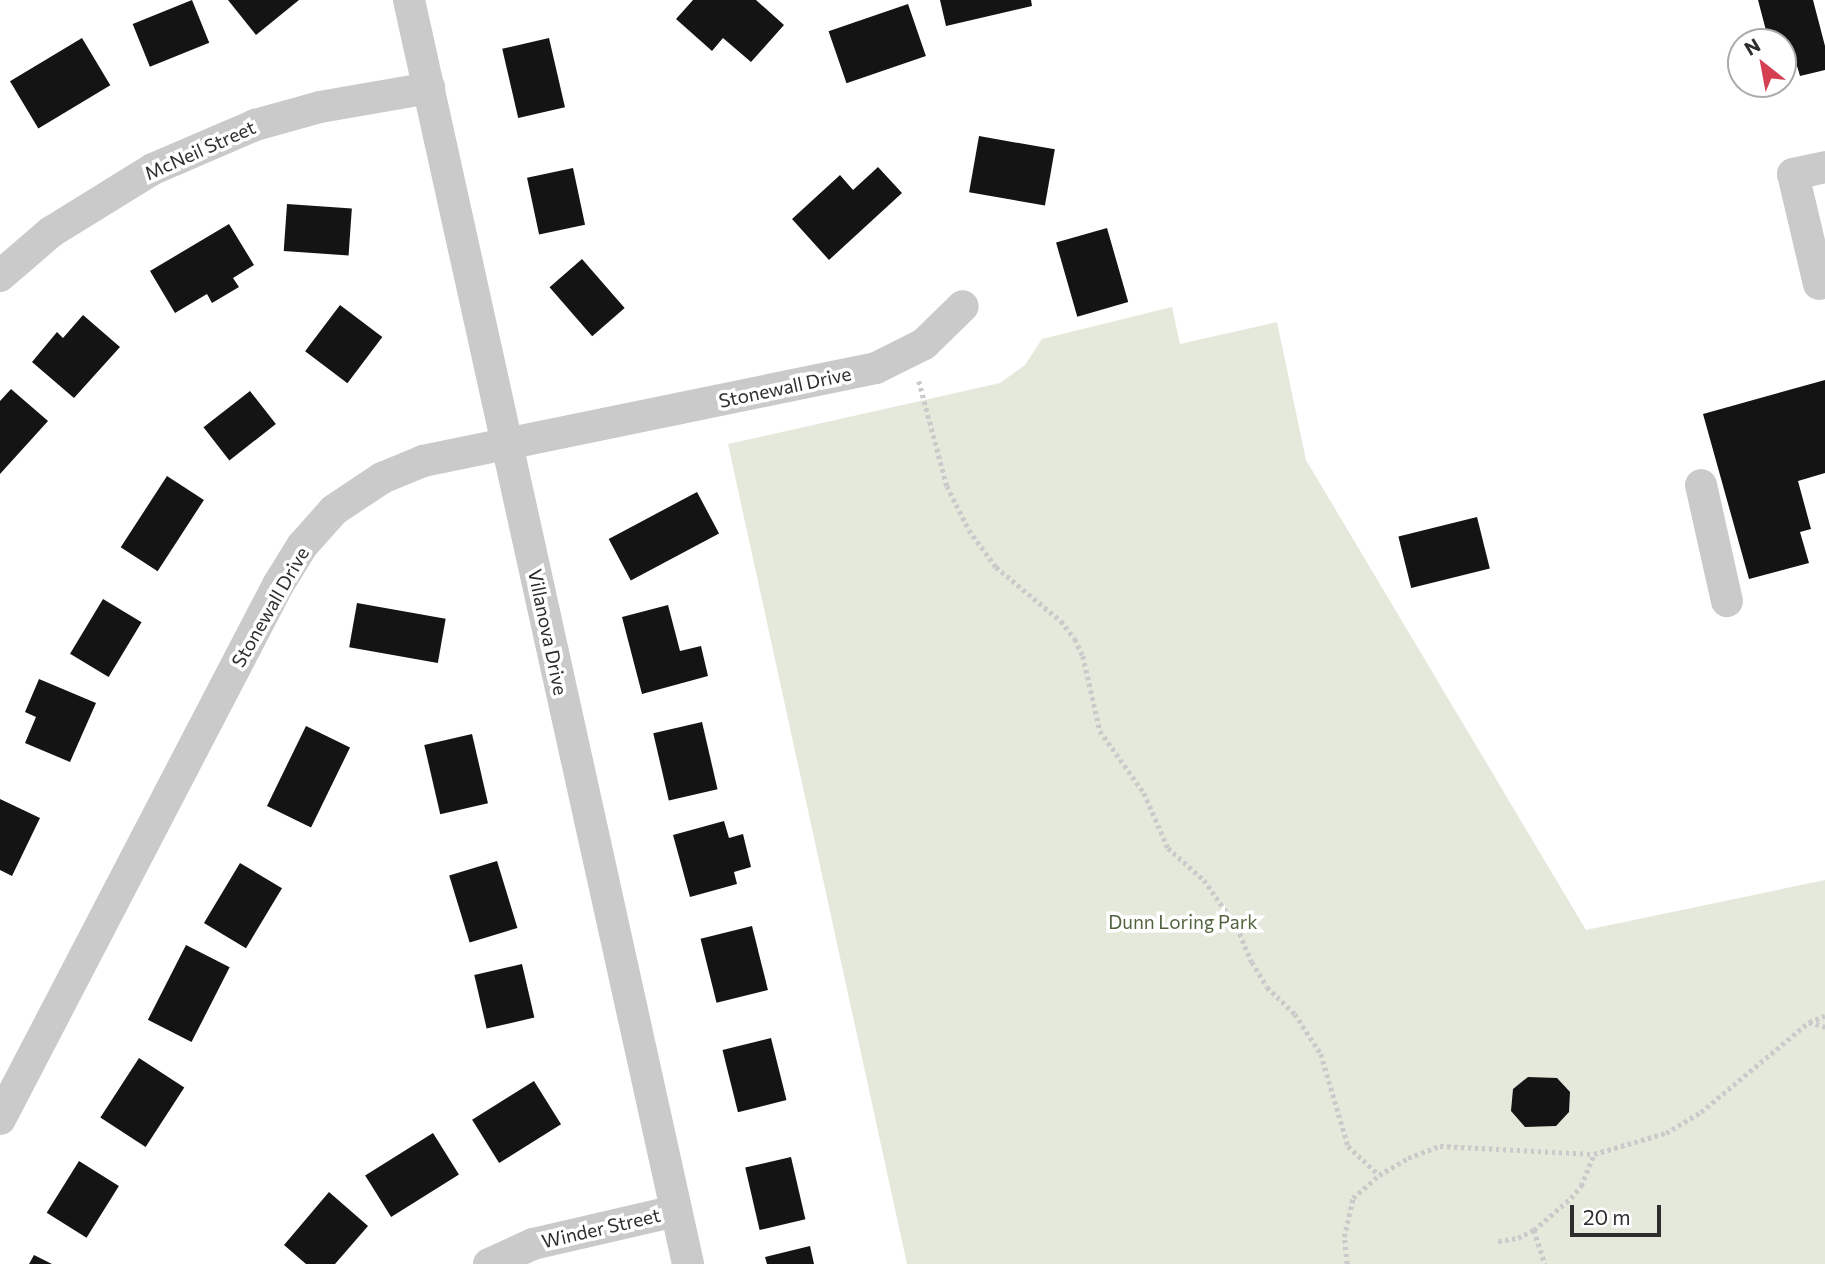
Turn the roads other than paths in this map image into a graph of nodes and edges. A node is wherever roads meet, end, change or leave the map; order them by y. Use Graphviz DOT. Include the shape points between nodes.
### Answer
graph roads {
  1 [pos="409,0"];
  2 [pos="429,88"];
  3 [pos="1825,167"];
  4 [pos="0,276"];
  5 [pos="1819,284"];
  6 [pos="963,306"];
  7 [pos="506,442"];
  8 [pos="1701,485"];
  9 [pos="1727,601"];
  10 [pos="0,1119"];
  11 [pos="676,1211"];
  12 [pos="488,1264"];
  13 [pos="688,1264"];
  1 -- 2 [label="street, Villanova Drive"];
  2 -- 4 [label="street, McNeil Street" via="320,107 255,125 153,169 51,232"];
  2 -- 7 [label="street, Villanova Drive"];
  3 -- 5 [label="street" via="1793,174"];
  6 -- 7 [label="street, Stonewall Drive" via="924,344 863,371"];
  7 -- 10 [label="street, Stonewall Drive" via="424,461 382,478 334,510 302,546 278,584"];
  7 -- 11 [label="street, Villanova Drive"];
  8 -- 9 [label="street"];
  11 -- 12 [label="street, Winder Street" via="533,1244"];
  11 -- 13 [label="street, Villanova Drive"];
}
